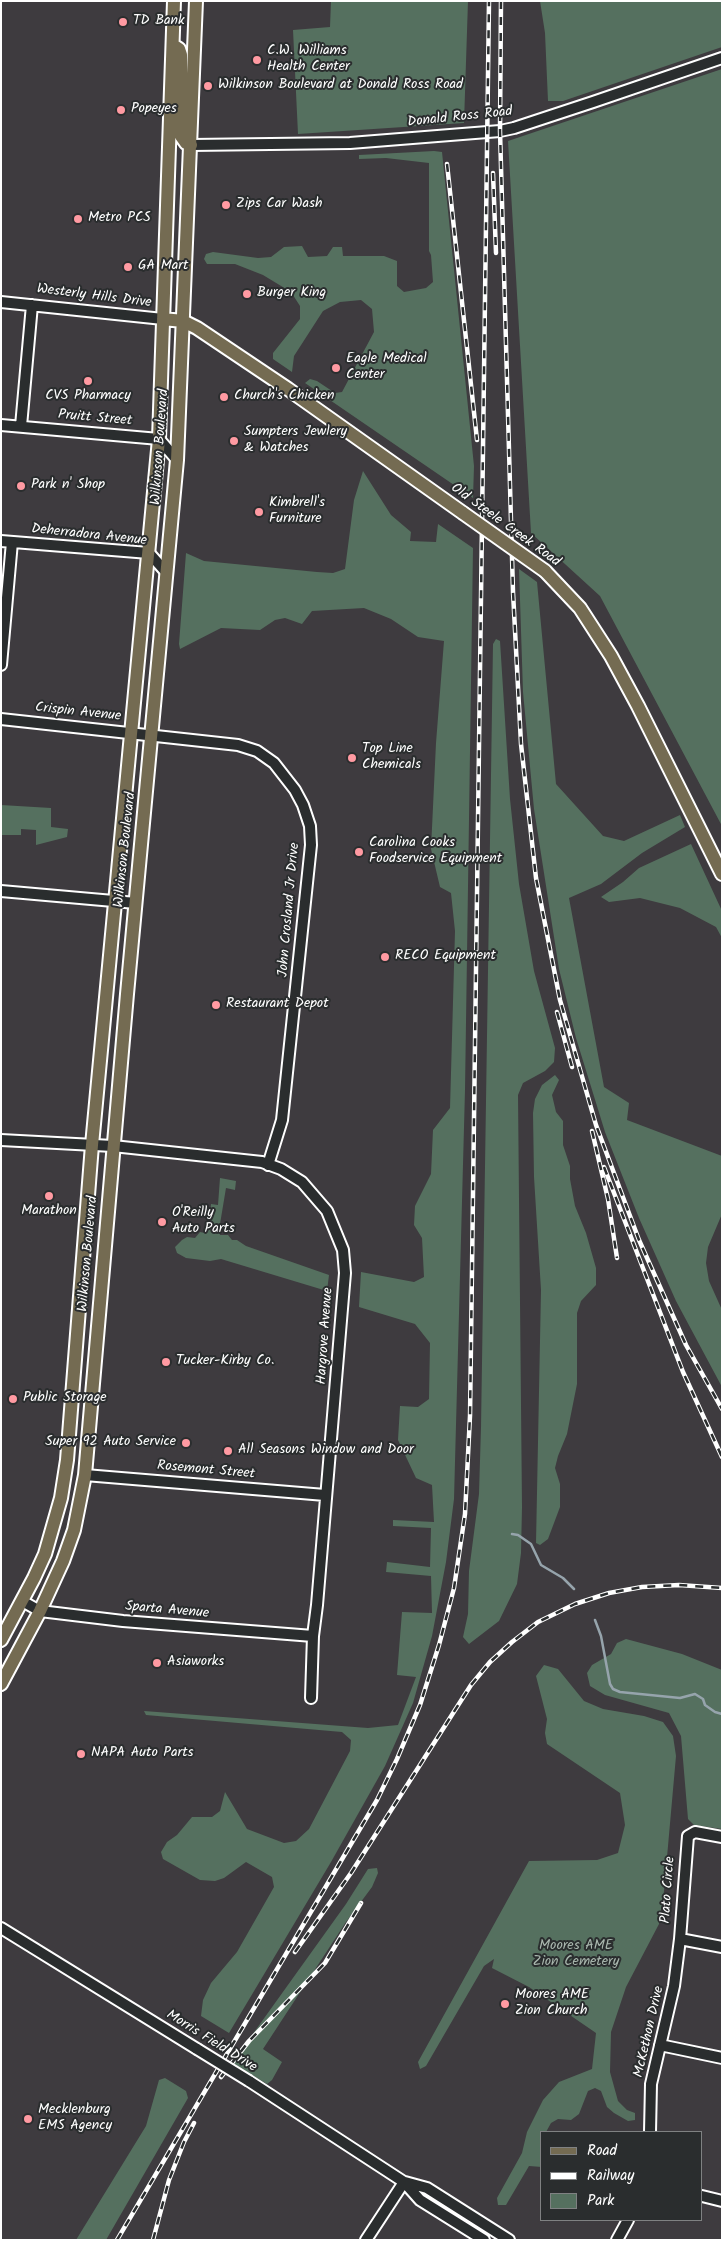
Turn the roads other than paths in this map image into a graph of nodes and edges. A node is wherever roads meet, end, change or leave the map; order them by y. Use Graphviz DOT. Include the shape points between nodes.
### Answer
graph roads {
  1 [pos="174,1"];
  2 [pos="196,1"];
  3 [pos="172,45"];
  4 [pos="722,58"];
  5 [pos="191,145"];
  6 [pos="1,302"];
  7 [pos="32,304"];
  8 [pos="163,319"];
  9 [pos="184,322"];
  10 [pos="1,424"];
  11 [pos="22,426"];
  12 [pos="159,439"];
  13 [pos="177,460"];
  14 [pos="6,541"];
  15 [pos="149,553"];
  16 [pos="166,572"];
  17 [pos="1,666"];
  18 [pos="1,719"];
  19 [pos="132,732"];
  20 [pos="152,734"];
  21 [pos="722,874"];
  22 [pos="1,891"];
  23 [pos="116,901"];
  24 [pos="136,903"];
  25 [pos="1,1140"];
  26 [pos="92,1145"];
  27 [pos="113,1146"];
  28 [pos="268,1165"];
  29 [pos="85,1475"];
  30 [pos="325,1495"];
  31 [pos="22,1602"];
  32 [pos="40,1611"];
  33 [pos="313,1636"];
  34 [pos="1,1640"];
  35 [pos="1,1684"];
  36 [pos="311,1698"];
  37 [pos="722,1837"];
  38 [pos="1,1928"];
  39 [pos="680,1939"];
  40 [pos="722,1947"];
  41 [pos="660,2045"];
  42 [pos="722,2058"];
  43 [pos="650,2131"];
  44 [pos="404,2182"];
  45 [pos="703,2196"];
  46 [pos="722,2201"];
  47 [pos="628,2221"];
  48 [pos="366,2240"];
  49 [pos="484,2240"];
  50 [pos="509,2240"];
  51 [pos="618,2240"];
  1 -- 3 [label="main road, Wilkinson Boulevard"];
  2 -- 5 [label="main road, Wilkinson Boulevard"];
  3 -- 5 [label="main road" via="179,49 181,56 181,136"];
  3 -- 8 [label="main road, Wilkinson Boulevard"];
  4 -- 5 [label="street, Donald Ross Road" via="514,128 350,143"];
  5 -- 9 [label="main road, Wilkinson Boulevard"];
  6 -- 7 [label="street, Westerly Hills Drive"];
  7 -- 8 [label="street, Westerly Hills Drive"];
  7 -- 11 [label="street"];
  8 -- 9 [label="main road, Westerly Hills Drive"];
  8 -- 12 [label="main road, Wilkinson Boulevard"];
  9 -- 13 [label="main road, Wilkinson Boulevard"];
  9 -- 21 [label="main road, Old Steele Creek Road, bridge" via="288,389 545,571 580,608 611,656"];
  10 -- 11 [label="street, Pruitt Street"];
  11 -- 12 [label="street, Pruitt Street"];
  12 -- 13 [label="street"];
  12 -- 15 [label="main road, Wilkinson Boulevard"];
  13 -- 16 [label="main road, Wilkinson Boulevard"];
  14 -- 15 [label="street, Deherradora Avenue"];
  14 -- 17 [label="street"];
  15 -- 16 [label="street, Deherradora Avenue"];
  15 -- 19 [label="main road, Wilkinson Boulevard"];
  16 -- 20 [label="main road, Wilkinson Boulevard"];
  18 -- 19 [label="street, Crispin Avenue"];
  19 -- 20 [label="street, Crispin Avenue"];
  19 -- 23 [label="main road, Wilkinson Boulevard"];
  20 -- 24 [label="main road, Wilkinson Boulevard"];
  20 -- 28 [label="street, John Crosland Jr Drive" via="238,745 257,751 287,778 310,826 310,854 282,1120"];
  22 -- 23 [label="street"];
  23 -- 24 [label="street"];
  23 -- 26 [label="main road, Wilkinson Boulevard"];
  24 -- 27 [label="main road, Wilkinson Boulevard"];
  25 -- 26 [label="street, Hargrove Avenue"];
  26 -- 27 [label="street, Hargrove Avenue"];
  26 -- 31 [label="main road, Wilkinson Boulevard" via="67,1460 53,1530"];
  27 -- 28 [label="street, Hargrove Avenue" via="238,1158"];
  27 -- 29 [label="main road, Wilkinson Boulevard"];
  28 -- 30 [label="street, Hargrove Avenue" via="282,1169 316,1196 336,1228 343,1250 345,1273"];
  29 -- 30 [label="street, Rosemont Street"];
  29 -- 32 [label="main road, Wilkinson Boulevard" via="72,1536"];
  30 -- 33 [label="street, Hargrove Avenue"];
  31 -- 32 [label="street, Sparta Avenue"];
  31 -- 34 [label="main road, Wilkinson Boulevard"];
  32 -- 33 [label="street, Sparta Avenue"];
  32 -- 35 [label="main road, Wilkinson Boulevard"];
  33 -- 36 [label="street, Hargrove Avenue"];
  37 -- 39 [label="street, Plato Circle" via="695,1832 688,1836"];
  38 -- 44 [label="street, Morris Field Drive, bridge" via="249,2081"];
  39 -- 40 [label="street, Plato Circle"];
  39 -- 41 [label="street, McKethon Drive" via="674,1986"];
  41 -- 42 [label="street"];
  41 -- 43 [label="street, McKethon Drive" via="651,2084"];
  44 -- 48 [label="street"];
  44 -- 49 [label="street, Morris Field Drive" via="420,2200"];
  44 -- 50 [label="street, Morris Field Drive" via="427,2188"];
  45 -- 46 [label="street"];
  47 -- 51 [label="street"];
}
